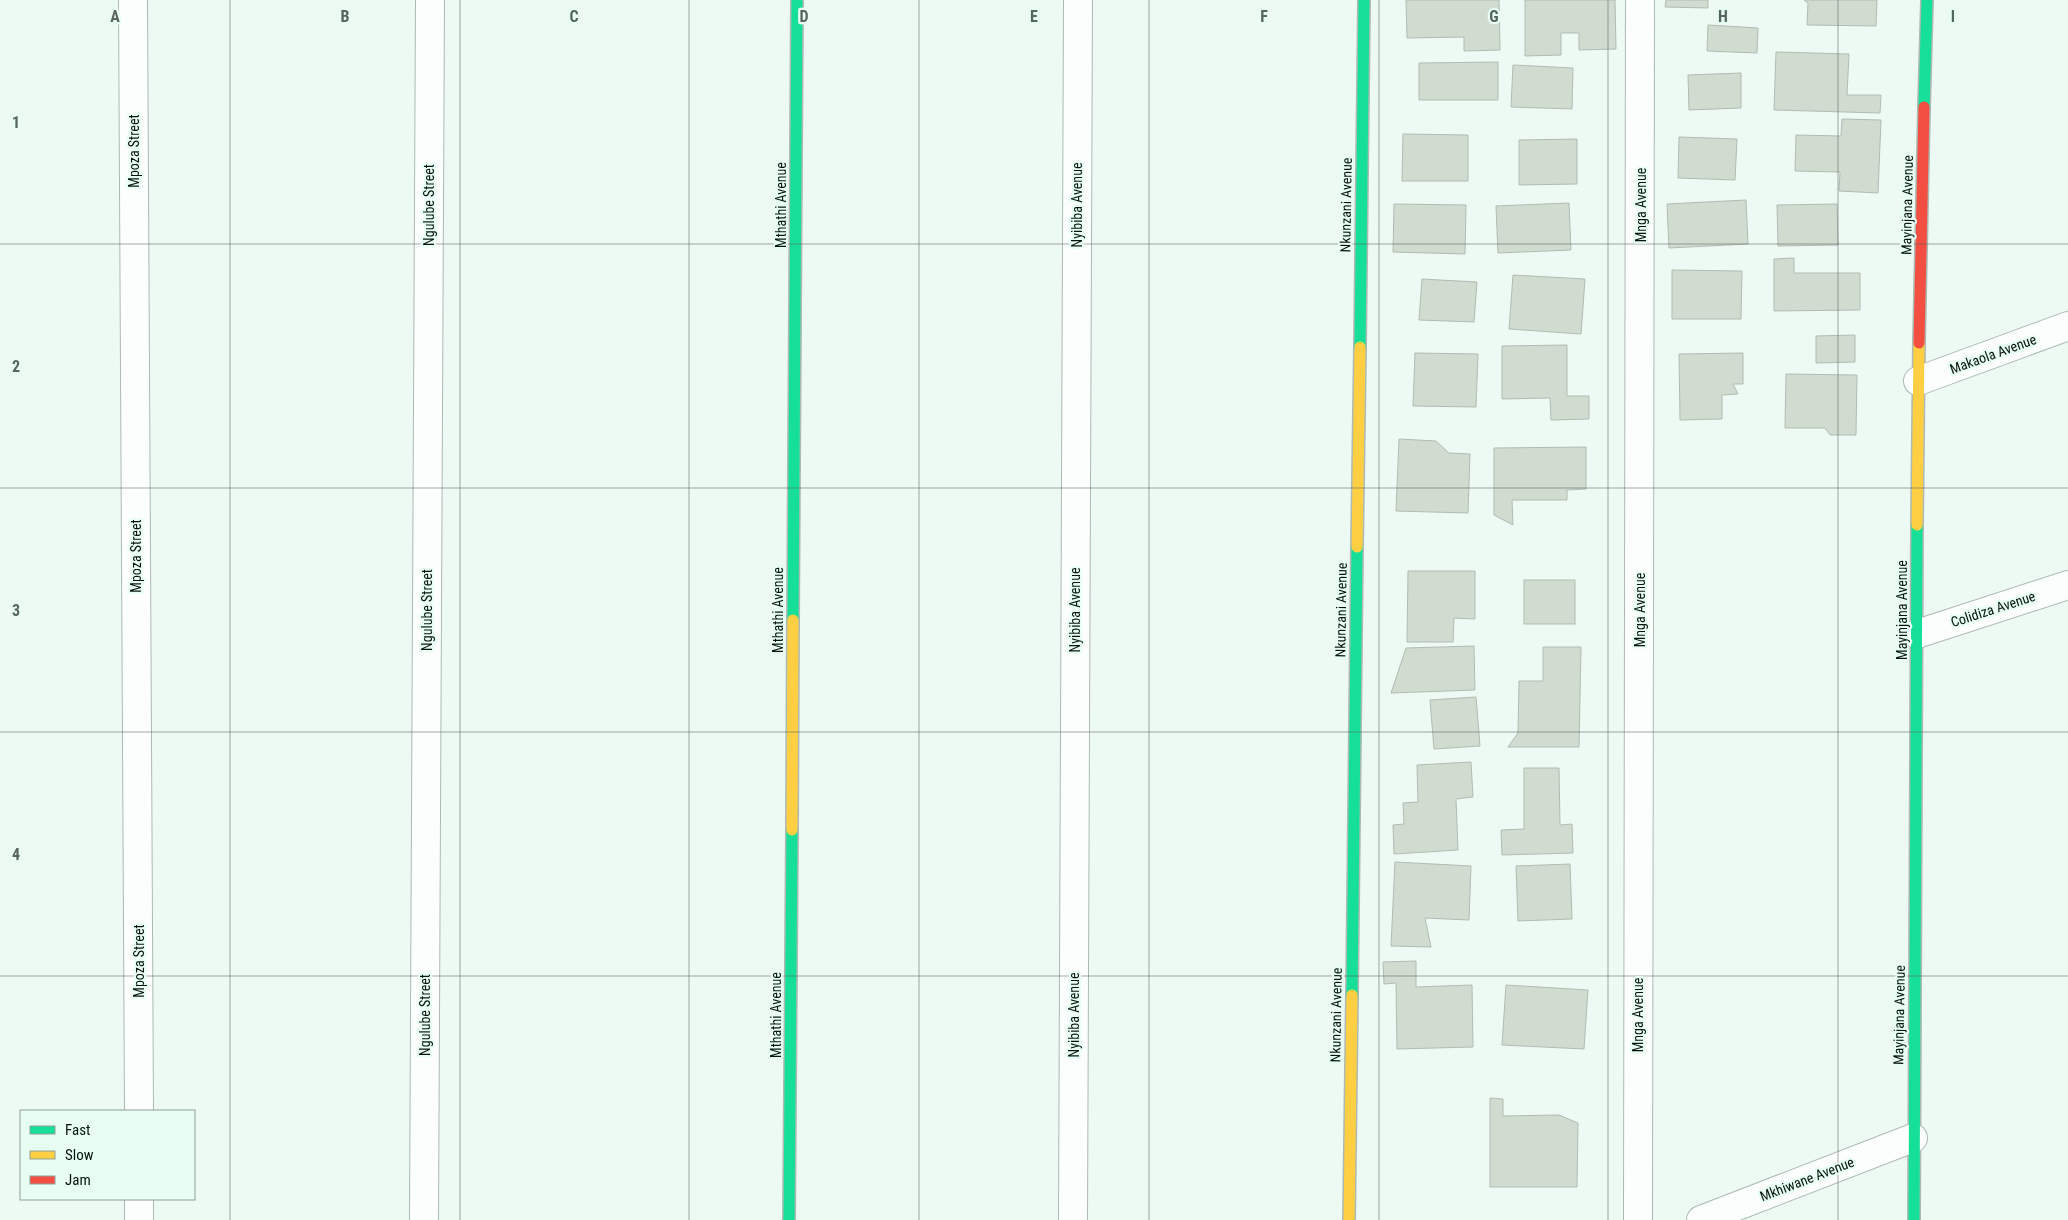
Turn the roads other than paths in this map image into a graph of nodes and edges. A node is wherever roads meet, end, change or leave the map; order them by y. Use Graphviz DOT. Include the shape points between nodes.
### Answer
graph roads {
  1 [pos="133,0"];
  2 [pos="430,0"];
  3 [pos="798,0"];
  4 [pos="1078,0"];
  5 [pos="1364,0"];
  6 [pos="1640,0"];
  7 [pos="1927,0"];
  8 [pos="2068,326"];
  9 [pos="1918,381"];
  10 [pos="2068,585"];
  11 [pos="1917,634"];
  12 [pos="139,1110"];
  13 [pos="1913,1138"];
  14 [pos="139,1200"];
  15 [pos="139,1220"];
  16 [pos="424,1220"];
  17 [pos="790,1220"];
  18 [pos="1072,1220"];
  19 [pos="1349,1220"];
  20 [pos="1638,1220"];
  21 [pos="1701,1220"];
  22 [pos="1914,1220"];
  1 -- 12 [label="street, Mpoza Street"];
  2 -- 16 [label="street, Ngulube Street"];
  3 -- 17 [label="street, Mthathi Avenue"];
  4 -- 18 [label="street, Nyibiba Avenue"];
  5 -- 19 [label="street, Nkunzani Avenue"];
  6 -- 20 [label="street, Mnga Avenue"];
  7 -- 9 [label="street, Mayinjana Avenue"];
  8 -- 9 [label="street, Makaola Avenue"];
  9 -- 11 [label="street, Mayinjana Avenue"];
  10 -- 11 [label="street, Colidiza Avenue"];
  11 -- 13 [label="street, Mayinjana Avenue"];
  13 -- 21 [label="street, Mkhiwane Avenue"];
  13 -- 22 [label="street, Mayinjana Avenue"];
  14 -- 15 [label="street"];
}
